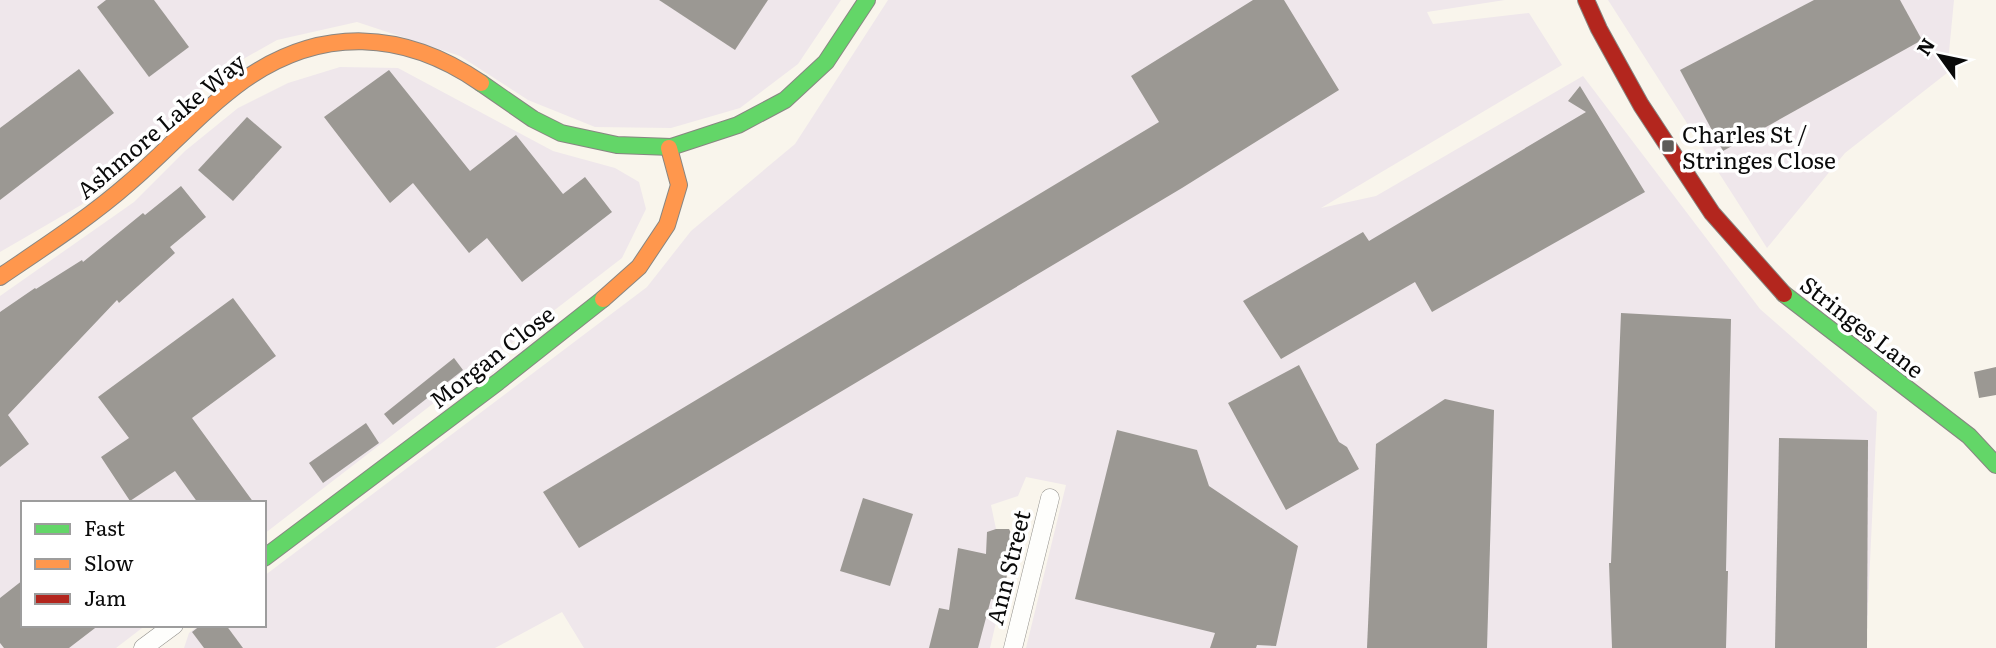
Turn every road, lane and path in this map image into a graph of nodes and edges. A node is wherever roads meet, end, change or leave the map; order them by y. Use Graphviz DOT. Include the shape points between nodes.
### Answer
graph roads {
  1 [pos="867,0"];
  2 [pos="1586,0"];
  3 [pos="669,148"];
  4 [pos="0,277"];
  5 [pos="1996,465"];
  6 [pos="1050,498"];
  7 [pos="266,557"];
  8 [pos="172,627"];
  9 [pos="152,646"];
  10 [pos="1013,648"];
  1 -- 3 [label="street, Ashmore Lake Way" via="827,60 768,112"];
  2 -- 5 [label="street, Stringes Lane" via="1641,105 1712,213 1790,300 1969,436"];
  3 -- 4 [label="street, Ashmore Lake Way" via="611,145 559,133 463,71 425,53 368,41 331,42 298,49 258,68 226,92 130,183"];
  3 -- 7 [label="street, Morgan Close" via="679,185 667,225 639,267 498,383"];
  6 -- 10 [label="street, Ann Street"];
  8 -- 9 [label="street"];
}
